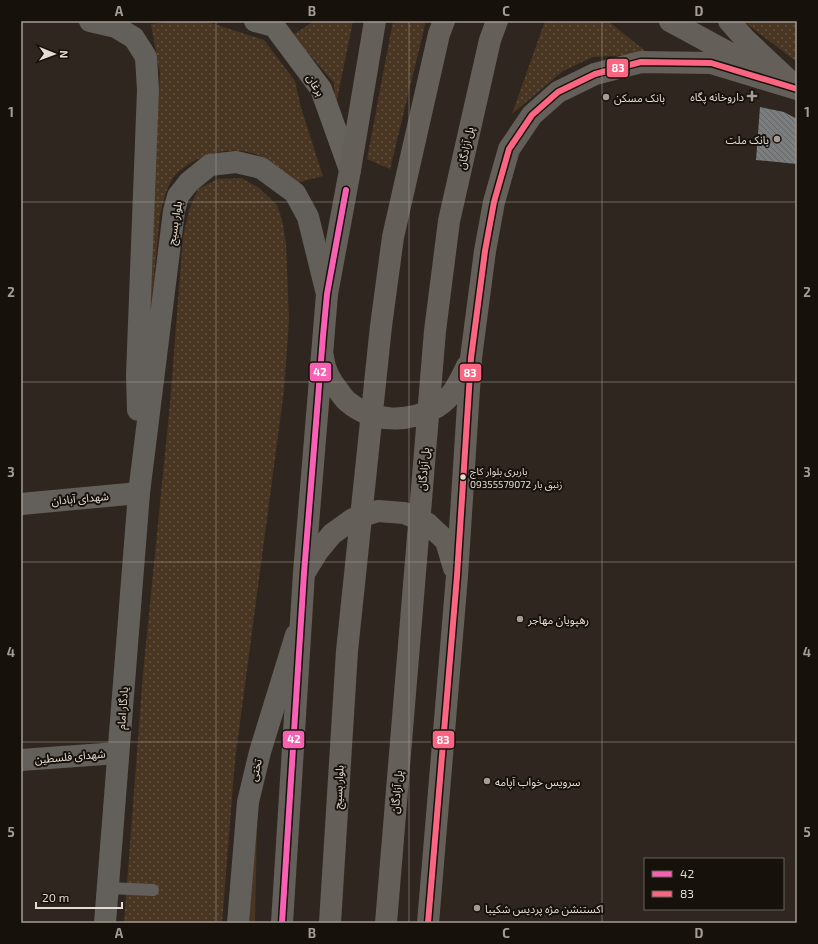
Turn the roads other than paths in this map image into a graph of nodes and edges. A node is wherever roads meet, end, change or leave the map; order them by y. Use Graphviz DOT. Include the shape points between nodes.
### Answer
graph roads {
  1 [pos="90,21"];
  2 [pos="375,21"];
  3 [pos="444,21"];
  4 [pos="497,21"];
  5 [pos="670,21"];
  6 [pos="729,21"];
  7 [pos="273,23"];
  8 [pos="797,89"];
  9 [pos="350,170"];
  10 [pos="327,294"];
  11 [pos="323,336"];
  12 [pos="471,358"];
  13 [pos="139,493"];
  14 [pos="21,504"];
  15 [pos="304,573"];
  16 [pos="457,576"];
  17 [pos="300,622"];
  18 [pos="118,752"];
  19 [pos="21,760"];
  20 [pos="108,888"];
  21 [pos="153,890"];
  22 [pos="105,923"];
  23 [pos="238,923"];
  24 [pos="282,923"];
  25 [pos="330,923"];
  26 [pos="386,923"];
  27 [pos="428,923"];
  1 -- 13 [label="street" via="116,27 134,38 146,57 148,90 137,375"];
  2 -- 9 [label="main road"];
  3 -- 25 [label="main road, بلوار بسیج" via="393,237 381,326 347,651"];
  4 -- 26 [label="main road, پل آزادگان" via="490,40 449,221 435,331"];
  5 -- 8 [label="main road"];
  6 -- 8 [label="main road"];
  7 -- 9 [label="main road, برغان" via="321,88"];
  8 -- 12 [label="main road" via="711,63 641,62 595,74 558,92 532,116 509,149 494,202 485,251"];
  9 -- 10 [label="main road"];
  10 -- 11 [label="main road"];
  10 -- 13 [label="street, بلوار بسیج" via="308,217 295,193 261,168 236,162 210,165 189,182 178,196 174,211"];
  11 -- 12 [label="main road" via="324,361 332,383 348,402 369,414 392,420 416,417 438,406 456,389"];
  11 -- 15 [label="main road"];
  12 -- 16 [label="main road"];
  13 -- 14 [label="street, شهدای آبادان"];
  13 -- 18 [label="street, یادگار امام"];
  15 -- 16 [label="main road" via="332,534 353,519 378,511 404,513 427,523 446,541"];
  15 -- 17 [label="main road"];
  16 -- 27 [label="main road"];
  17 -- 23 [label="street, تختی" via="260,752 248,802"];
  17 -- 24 [label="main road"];
  18 -- 19 [label="street, شهدای فلسطین"];
  18 -- 20 [label="street, یادگار امام"];
  20 -- 21 [label="lane"];
  20 -- 22 [label="street, یادگار امام"];
}
